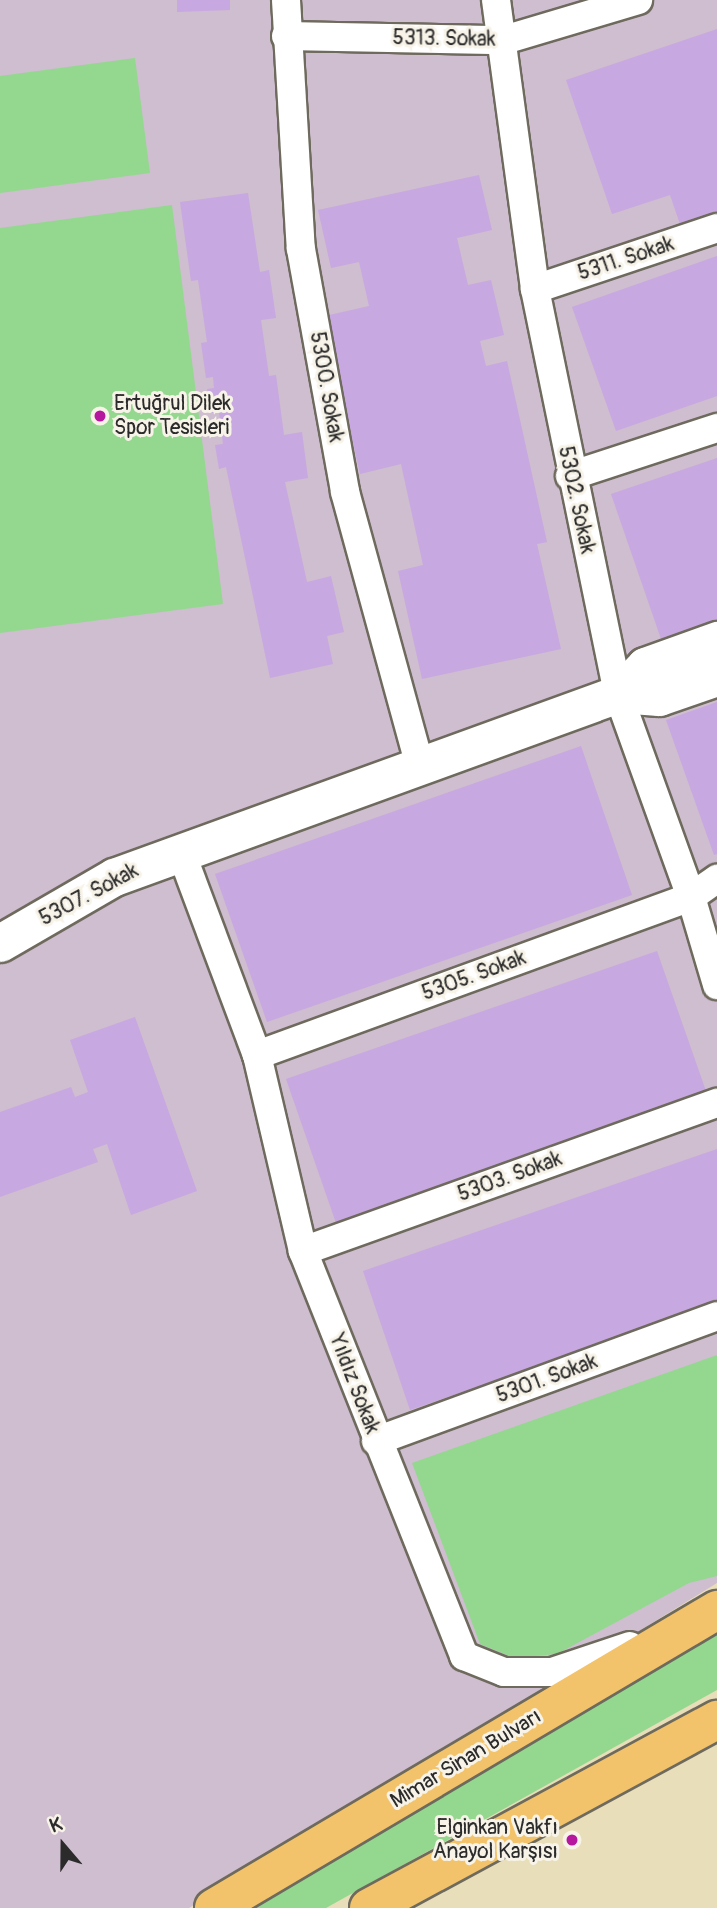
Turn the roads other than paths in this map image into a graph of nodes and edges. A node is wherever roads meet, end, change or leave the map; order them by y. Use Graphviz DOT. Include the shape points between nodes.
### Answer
graph roads {
  1 [pos="286,0"];
  2 [pos="496,0"];
  3 [pos="638,0"];
  4 [pos="286,36"];
  5 [pos="504,40"];
  6 [pos="717,228"];
  7 [pos="535,289"];
  8 [pos="717,428"];
  9 [pos="570,476"];
  10 [pos="717,640"];
  11 [pos="717,677"];
  12 [pos="618,694"];
  13 [pos="420,766"];
  14 [pos="181,852"];
  15 [pos="717,879"];
  16 [pos="704,902"];
  17 [pos="0,943"];
  18 [pos="717,985"];
  19 [pos="257,1055"];
  20 [pos="717,1103"];
  21 [pos="303,1251"];
  22 [pos="717,1316"];
  23 [pos="376,1441"];
  24 [pos="717,1610"];
  25 [pos="717,1720"];
  26 [pos="214,1908"];
  27 [pos="369,1908"];
  1 -- 4 [label="street, 5300. Sokak"];
  2 -- 5 [label="street, 5302. Sokak"];
  3 -- 5 [label="street, 5313. Sokak"];
  4 -- 5 [label="street, 5313. Sokak"];
  4 -- 13 [label="street, 5300. Sokak" via="301,249 345,492"];
  5 -- 7 [label="street, 5302. Sokak"];
  6 -- 7 [label="street, 5311. Sokak"];
  7 -- 9 [label="street, 5302. Sokak"];
  8 -- 9 [label="street"];
  9 -- 12 [label="street, 5302. Sokak"];
  10 -- 12 [label="street" via="645,666"];
  11 -- 12 [label="street" via="659,697"];
  12 -- 13 [label="street, 5307. Sokak"];
  12 -- 16 [label="street, 5302. Sokak"];
  13 -- 14 [label="street, 5307. Sokak"];
  14 -- 17 [label="street, 5307. Sokak" via="114,877"];
  14 -- 19 [label="street, Yıldız Sokak"];
  15 -- 16 [label="street, 5305. Sokak"];
  16 -- 18 [label="street, 5302. Sokak"];
  16 -- 19 [label="street, 5305. Sokak"];
  19 -- 21 [label="street, Yıldız Sokak"];
  20 -- 21 [label="street, 5303. Sokak"];
  21 -- 23 [label="street, Yıldız Sokak"];
  22 -- 23 [label="street, 5301. Sokak"];
  23 -- 24 [label="street, Yıldız Sokak" via="464,1656 504,1672 552,1672 606,1657"];
  24 -- 26 [label="highway, Mimar Sinan Bulvarı"];
  25 -- 27 [label="highway"];
}
